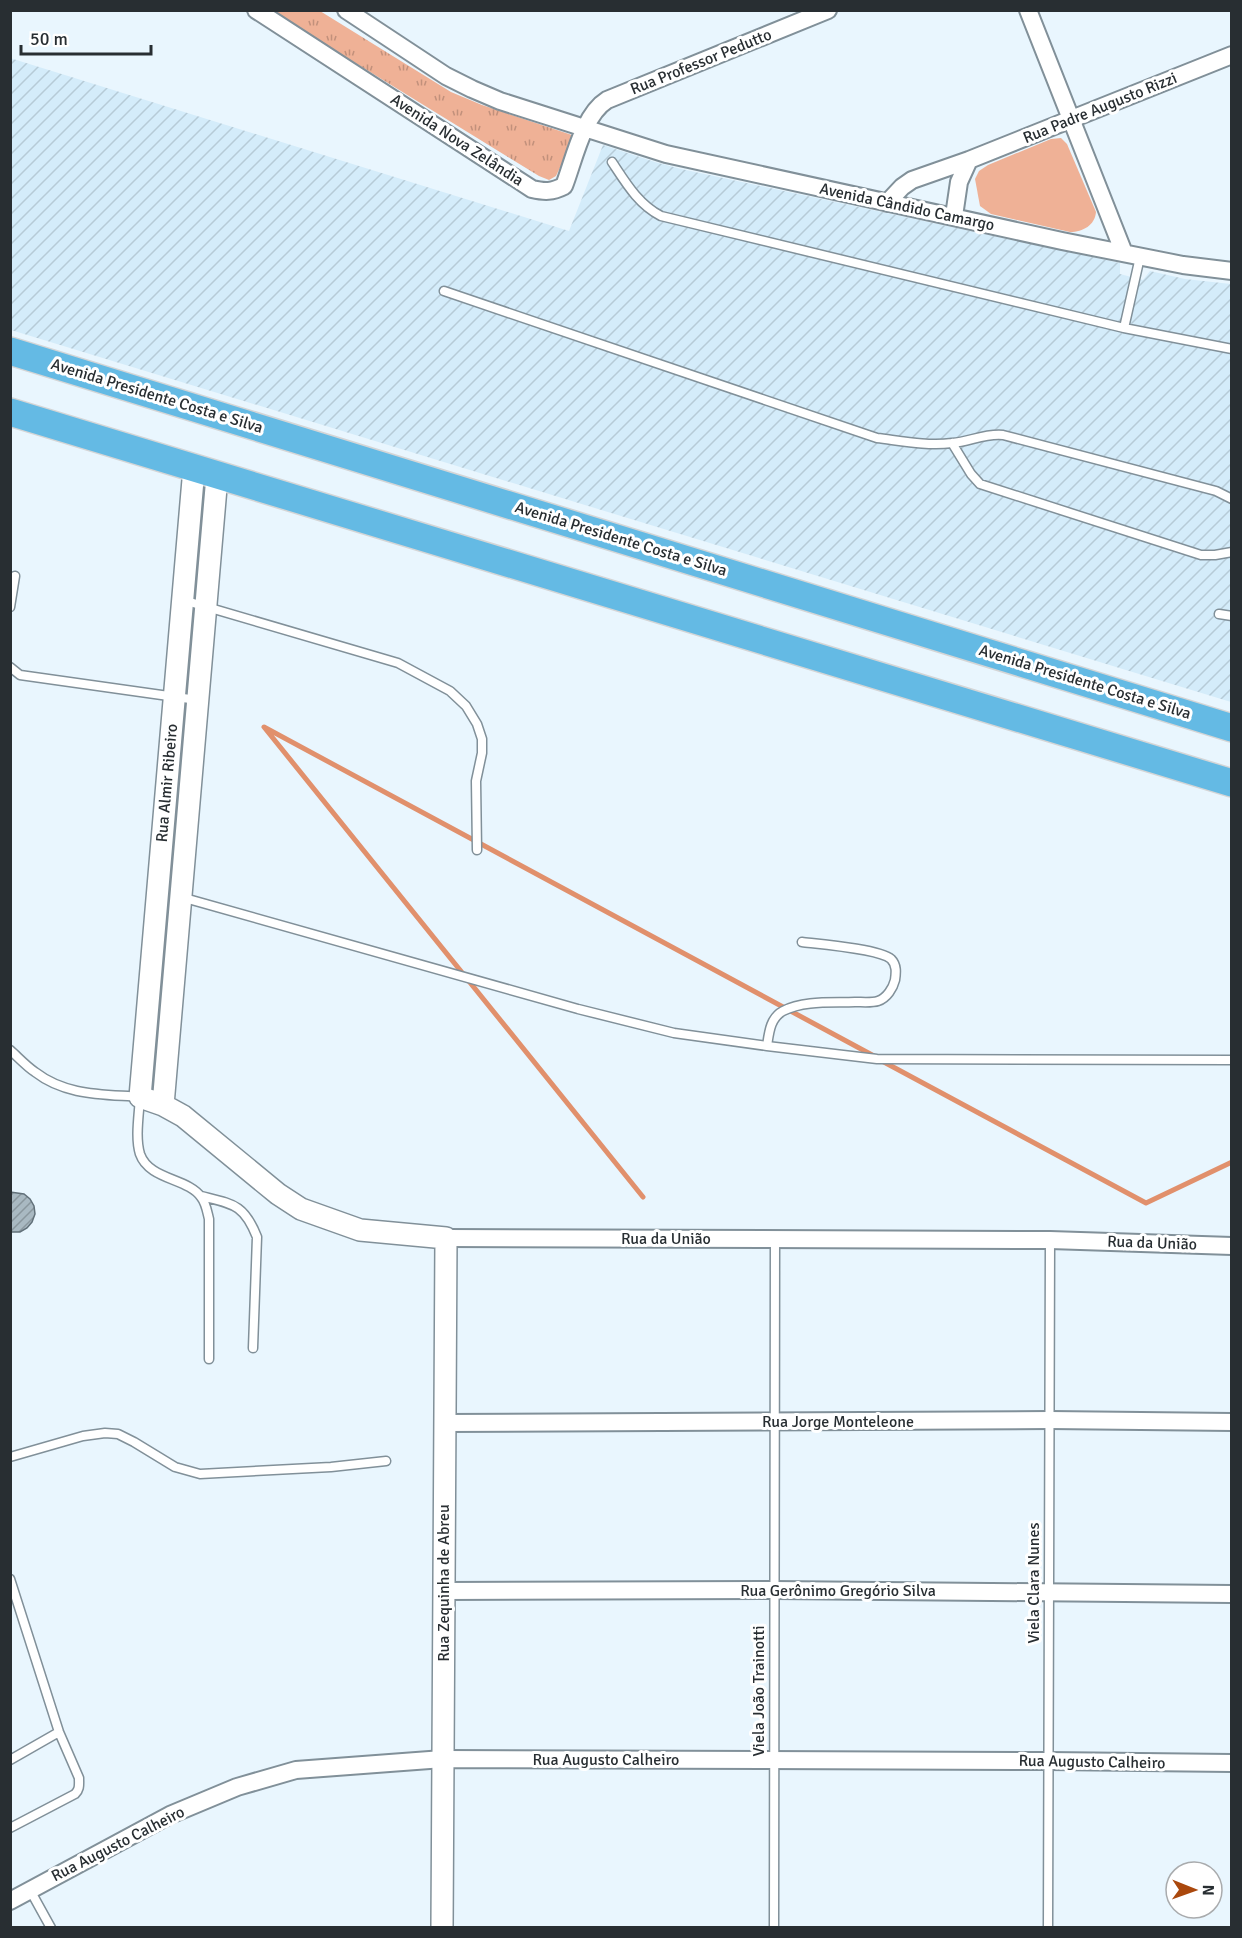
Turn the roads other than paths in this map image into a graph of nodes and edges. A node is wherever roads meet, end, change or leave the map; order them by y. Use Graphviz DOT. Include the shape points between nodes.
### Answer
graph roads {
  1 [pos="256,10"];
  2 [pos="346,10"];
  3 [pos="828,10"];
  4 [pos="1028,10"];
  5 [pos="1232,55"];
  6 [pos="1071,119"];
  7 [pos="586,127"];
  8 [pos="969,160"];
  9 [pos="612,162"];
  10 [pos="887,203"];
  11 [pos="954,216"];
  12 [pos="1132,255"];
  13 [pos="1232,262"];
  14 [pos="1214,269"];
  15 [pos="1232,271"];
  16 [pos="444,291"];
  17 [pos="1124,328"];
  18 [pos="1232,349"];
  19 [pos="10,351"];
  20 [pos="10,412"];
  21 [pos="952,443"];
  22 [pos="206,472"];
  23 [pos="1232,499"];
  24 [pos="1232,552"];
  25 [pos="15,576"];
  26 [pos="182,600"];
  27 [pos="206,606"];
  28 [pos="10,607"];
  29 [pos="1219,614"];
  30 [pos="1232,616"];
  31 [pos="10,667"];
  32 [pos="174,697"];
  33 [pos="198,700"];
  34 [pos="1232,728"];
  35 [pos="1191,771"];
  36 [pos="1232,783"];
  37 [pos="1232,802"];
  38 [pos="477,850"];
  39 [pos="181,897"];
  40 [pos="802,942"];
  41 [pos="767,1047"];
  42 [pos="10,1050"];
  43 [pos="1232,1060"];
  44 [pos="140,1097"];
  45 [pos="163,1105"];
  46 [pos="201,1196"];
  47 [pos="446,1238"];
  48 [pos="775,1239"];
  49 [pos="1050,1240"];
  50 [pos="1232,1246"];
  51 [pos="253,1348"];
  52 [pos="209,1359"];
  53 [pos="1050,1420"];
  54 [pos="775,1422"];
  55 [pos="1232,1422"];
  56 [pos="445,1423"];
  57 [pos="10,1457"];
  58 [pos="386,1461"];
  59 [pos="10,1579"];
  60 [pos="774,1590"];
  61 [pos="444,1591"];
  62 [pos="1049,1593"];
  63 [pos="1232,1594"];
  64 [pos="59,1732"];
  65 [pos="443,1759"];
  66 [pos="10,1760"];
  67 [pos="774,1761"];
  68 [pos="1048,1761"];
  69 [pos="1232,1764"];
  70 [pos="10,1828"];
  71 [pos="30,1890"];
  72 [pos="10,1901"];
  73 [pos="51,1928"];
  74 [pos="442,1928"];
  75 [pos="774,1928"];
  76 [pos="1048,1928"];
  1 -- 7 [label="street, Avenida Nova Zelândia" via="532,189 544,192 564,186"];
  2 -- 7 [label="street" via="472,89"];
  3 -- 7 [label="street, Rua Professor Pedutto" via="607,100 593,112"];
  4 -- 6 [label="street"];
  5 -- 6 [label="street, Rua Padre Augusto Rizzi"];
  6 -- 8 [label="street, Rua Padre Augusto Rizzi"];
  6 -- 12 [label="street"];
  7 -- 10 [label="street, Avenida Cândido Camargo" via="686,159"];
  8 -- 10 [label="street, Rua Padre Augusto Rizzi" via="912,180"];
  8 -- 11 [label="street" via="959,182"];
  9 -- 17 [label="lane" via="636,196 661,216"];
  10 -- 11 [label="street, Avenida Cândido Camargo"];
  11 -- 12 [label="street, Avenida Cândido Camargo"];
  12 -- 14 [label="street, Avenida Cândido Camargo"];
  12 -- 17 [label="lane"];
  13 -- 14 [label="street"];
  14 -- 15 [label="street, Avenida Cândido Camargo"];
  16 -- 21 [label="lane" via="877,438"];
  17 -- 18 [label="lane"];
  19 -- 34 [label="highway, Avenida Presidente Costa e Silva"];
  20 -- 22 [label="highway"];
  21 -- 23 [label="lane" via="1003,435"];
  21 -- 24 [label="lane" via="980,484 1201,555"];
  22 -- 26 [label="street, Rua Almir Ribeiro"];
  22 -- 27 [label="street, Rua Almir Ribeiro"];
  22 -- 35 [label="highway"];
  25 -- 28 [label="lane"];
  26 -- 27 [label="lane"];
  26 -- 32 [label="street, Rua Almir Ribeiro"];
  27 -- 33 [label="street, Rua Almir Ribeiro"];
  27 -- 38 [label="lane" via="398,663 450,691 466,705 482,739 476,781"];
  29 -- 30 [label="lane"];
  31 -- 32 [label="lane" via="20,675"];
  32 -- 33 [label="lane"];
  32 -- 44 [label="street, Rua Almir Ribeiro"];
  33 -- 39 [label="street, Rua Almir Ribeiro"];
  35 -- 36 [label="highway"];
  35 -- 37 [label="highway"];
  39 -- 41 [label="lane" via="578,1009 674,1033"];
  39 -- 45 [label="street, Rua Almir Ribeiro"];
  40 -- 41 [label="lane" via="879,953 892,959 897,970 894,985 878,1001 816,1004 782,1012 774,1018"];
  41 -- 43 [label="lane" via="877,1059"];
  42 -- 44 [label="lane" via="35,1073 64,1089"];
  44 -- 45 [label="street, Rua da União"];
  44 -- 46 [label="lane" via="141,1157 168,1179 194,1189"];
  45 -- 47 [label="street, Rua da União" via="183,1116 301,1209 360,1230"];
  46 -- 51 [label="lane" via="238,1207 250,1220 257,1237"];
  46 -- 52 [label="lane" via="209,1219"];
  47 -- 48 [label="street, Rua da União"];
  47 -- 56 [label="street, Rua Zequinha de Abreu"];
  48 -- 49 [label="street, Rua da União"];
  48 -- 54 [label="lane, Viela João Trainotti"];
  49 -- 50 [label="street, Rua da União"];
  49 -- 53 [label="lane, Viela Clara Nunes"];
  53 -- 54 [label="street, Rua Jorge Monteleone"];
  53 -- 55 [label="street, Rua Jorge Monteleone"];
  53 -- 62 [label="lane, Viela Clara Nunes"];
  54 -- 56 [label="street, Rua Jorge Monteleone"];
  54 -- 60 [label="lane, Viela João Trainotti"];
  56 -- 61 [label="street, Rua Zequinha de Abreu"];
  57 -- 58 [label="lane" via="105,1433 118,1434 175,1467 200,1474"];
  59 -- 64 [label="lane"];
  60 -- 61 [label="street, Rua Gerônimo Gregório Silva"];
  60 -- 62 [label="street, Rua Gerônimo Gregório Silva"];
  60 -- 67 [label="lane, Viela João Trainotti"];
  61 -- 65 [label="street, Rua Zequinha de Abreu"];
  62 -- 63 [label="street, Rua Gerônimo Gregório Silva"];
  62 -- 68 [label="lane, Viela Clara Nunes"];
  64 -- 66 [label="lane"];
  64 -- 70 [label="lane" via="79,1778 78,1791"];
  65 -- 67 [label="street, Rua Augusto Calheiro"];
  65 -- 71 [label="street, Rua Augusto Calheiro" via="296,1770 237,1787 171,1815"];
  65 -- 74 [label="street, Rua Zequinha de Abreu"];
  67 -- 68 [label="street, Rua Augusto Calheiro"];
  67 -- 75 [label="lane, Viela João Trainotti"];
  68 -- 69 [label="street, Rua Augusto Calheiro"];
  68 -- 76 [label="lane, Viela Clara Nunes"];
  71 -- 72 [label="street, Rua Augusto Calheiro"];
  71 -- 73 [label="lane"];
}
